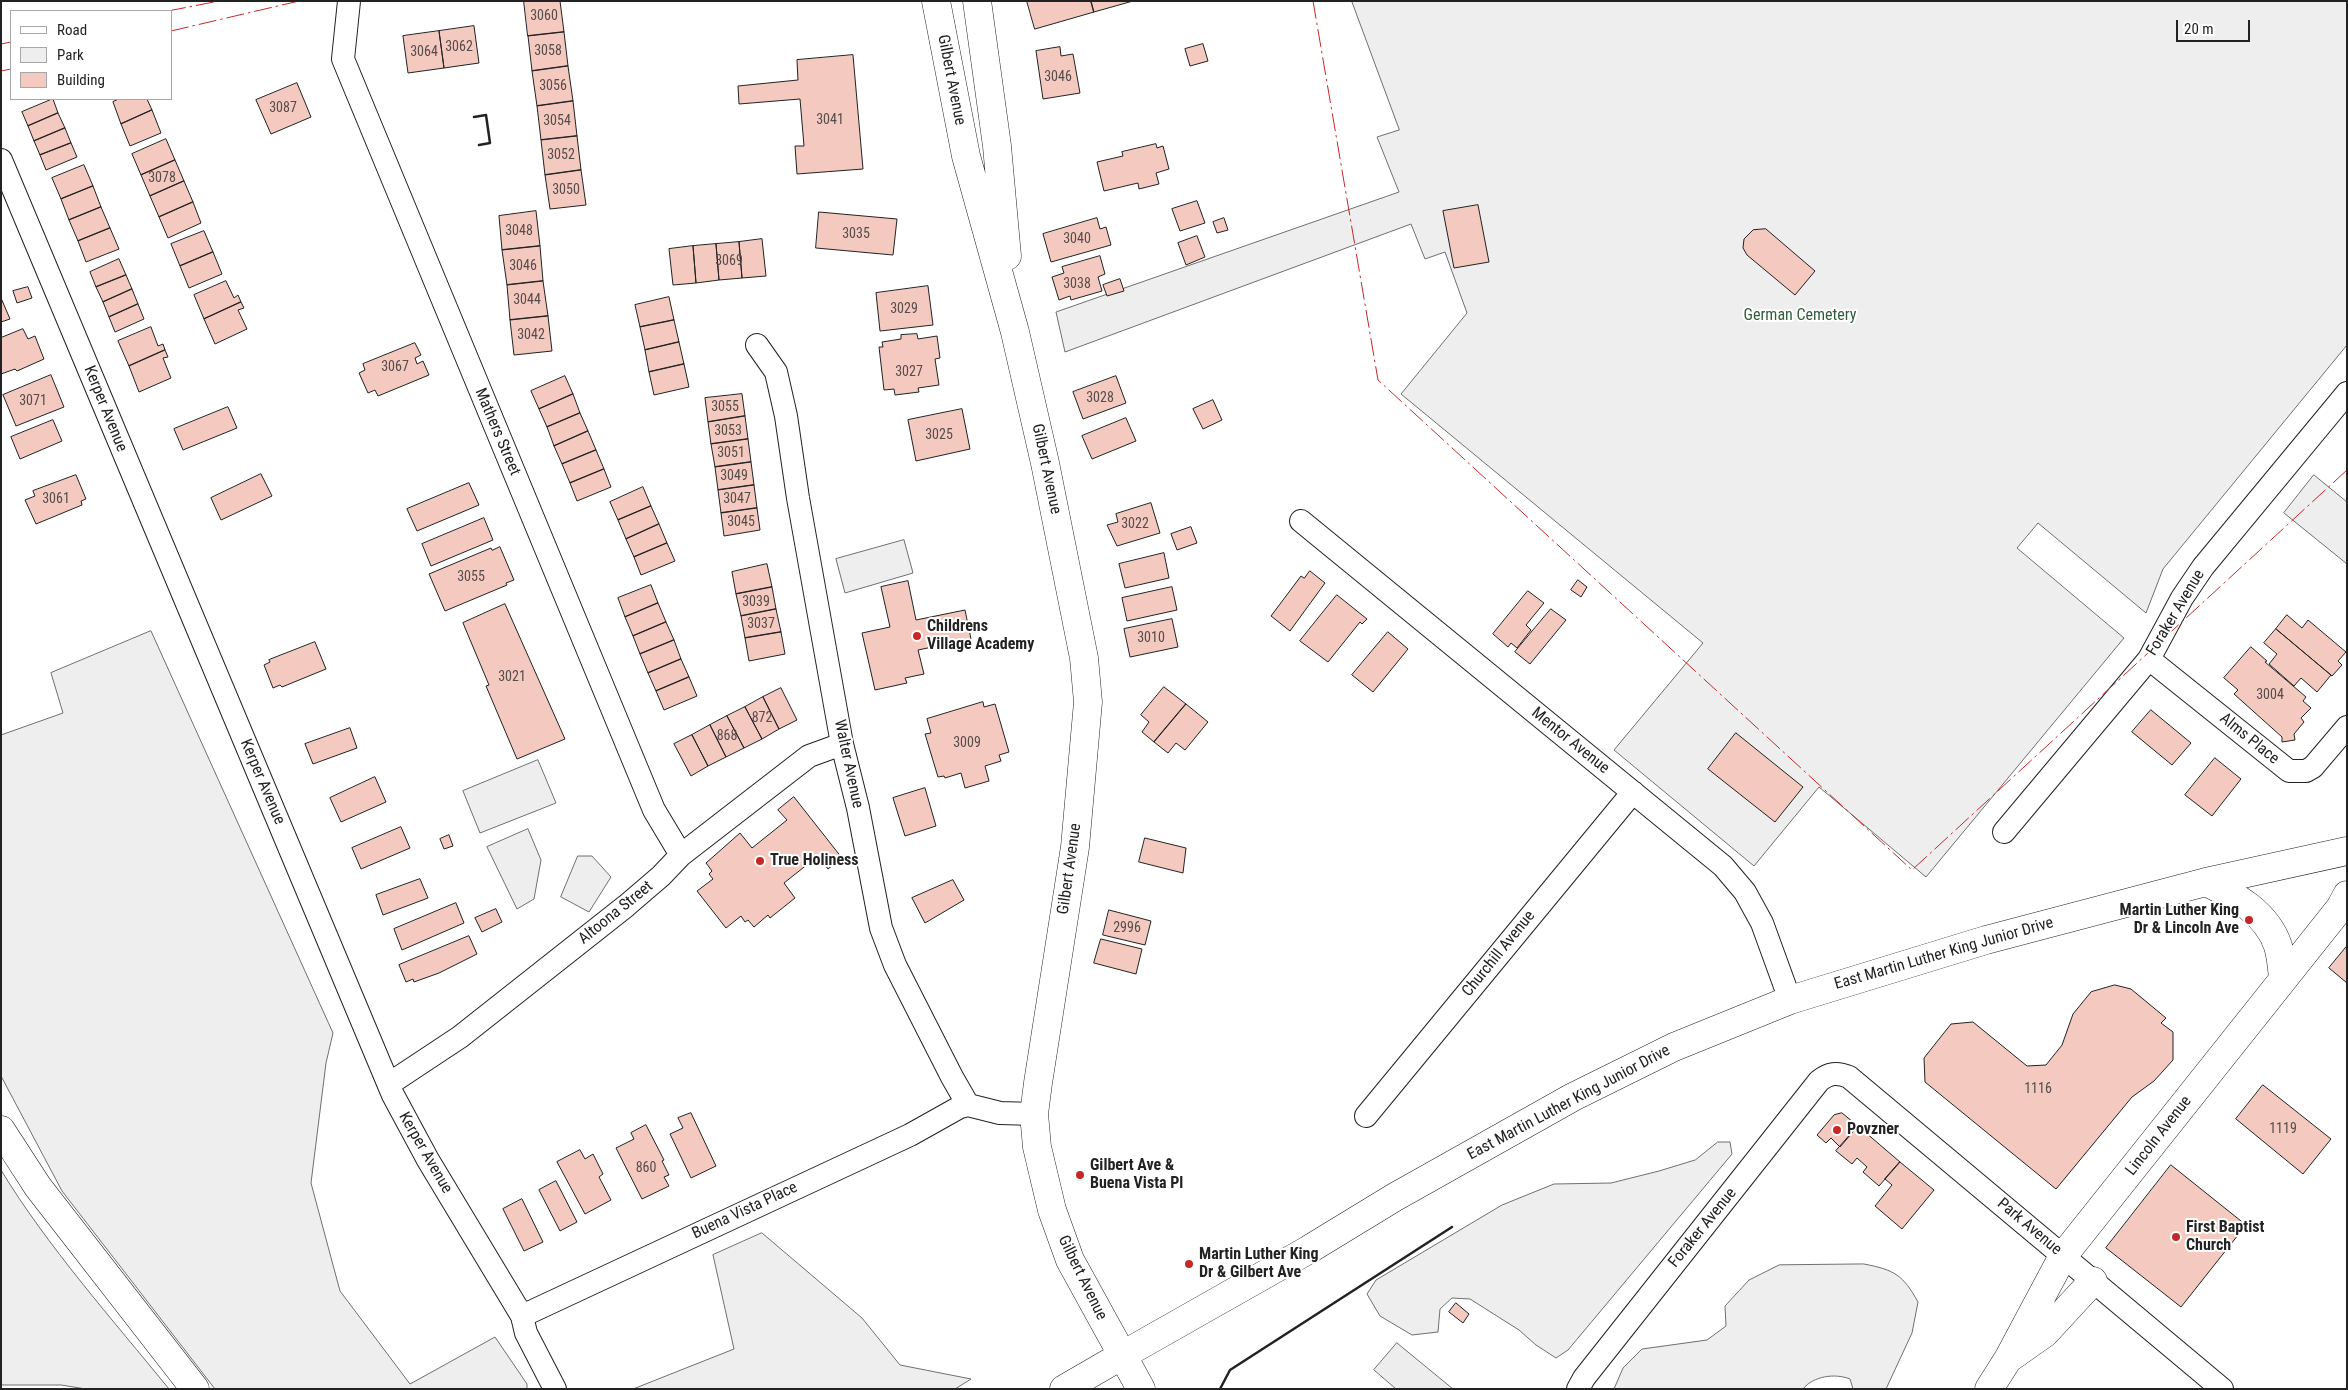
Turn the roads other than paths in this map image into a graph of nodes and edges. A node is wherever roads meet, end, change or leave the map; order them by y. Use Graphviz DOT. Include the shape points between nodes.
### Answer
graph roads {
  1 [pos="349,1"];
  2 [pos="936,1"];
  3 [pos="977,1"];
  4 [pos="1,160"];
  5 [pos="1014,332"];
  6 [pos="757,346"];
  7 [pos="2347,393"];
  8 [pos="1301,521"];
  9 [pos="2149,659"];
  10 [pos="2347,727"];
  11 [pos="842,744"];
  12 [pos="1633,792"];
  13 [pos="2004,832"];
  14 [pos="2347,851"];
  15 [pos="681,855"];
  16 [pos="2206,882"];
  17 [pos="2347,895"];
  18 [pos="2283,978"];
  19 [pos="1790,1000"];
  20 [pos="1832,1074"];
  21 [pos="389,1084"];
  22 [pos="968,1105"];
  23 [pos="1034,1114"];
  24 [pos="1366,1116"];
  25 [pos="1,1130"];
  26 [pos="2063,1256"];
  27 [pos="2093,1281"];
  28 [pos="522,1316"];
  29 [pos="1121,1356"];
  30 [pos="2008,1359"];
  31 [pos="195,1389"];
  32 [pos="555,1389"];
  33 [pos="1064,1389"];
  34 [pos="1140,1389"];
  35 [pos="1578,1389"];
  36 [pos="1989,1389"];
  37 [pos="2222,1389"];
  1 -- 15 [label="street, Mathers Street" via="343,59 631,756 654,810"];
  2 -- 5 [label="main road, Gilbert Avenue" via="966,156"];
  3 -- 5 [label="main road, Gilbert Avenue" via="997,146"];
  4 -- 21 [label="street, Kerper Avenue"];
  5 -- 23 [label="main road, Gilbert Avenue" via="1046,463 1084,658 1088,702 1075,847"];
  6 -- 11 [label="street, Walter Avenue" via="776,372 786,416"];
  7 -- 9 [label="street, Foraker Avenue" via="2203,567"];
  8 -- 12 [label="street, Mentor Avenue"];
  9 -- 10 [label="street, Alms Place" via="2289,771 2306,771 2313,767"];
  9 -- 13 [label="street, Foraker Avenue"];
  11 -- 15 [label="street, Altoona Street" via="809,756"];
  11 -- 22 [label="street, Walter Avenue" via="881,928 895,965"];
  12 -- 19 [label="street, Mentor Avenue" via="1717,861 1745,892 1762,923"];
  12 -- 24 [label="street, Churchill Avenue"];
  14 -- 16 [label="main road, East Martin Luther King Junior Drive"];
  15 -- 21 [label="street, Altoona Street" via="626,906 467,1032"];
  16 -- 18 [label="main road" via="2251,907 2265,924 2278,946"];
  16 -- 19 [label="main road, East Martin Luther King Junior Drive" via="1986,940"];
  17 -- 18 [label="main road, Lincoln Avenue"];
  18 -- 26 [label="main road, Lincoln Avenue"];
  19 -- 29 [label="main road, East Martin Luther King Junior Drive" via="1674,1047 1573,1097 1395,1196 1308,1250"];
  20 -- 26 [label="street, Park Avenue" via="1849,1077"];
  20 -- 35 [label="street, Foraker Avenue" via="1819,1081"];
  21 -- 28 [label="street, Kerper Avenue" via="428,1160"];
  22 -- 23 [label="street" via="1000,1113"];
  22 -- 28 [label="street, Buena Vista Place"];
  23 -- 29 [label="main road, Gilbert Avenue" via="1037,1147 1052,1210 1070,1260"];
  25 -- 31 [label="main road" via="38,1187"];
  26 -- 27 [label="street, Park Avenue"];
  26 -- 30 [label="main road, Lincoln Avenue"];
  27 -- 30 [label="main road" via="2045,1333"];
  27 -- 37 [label="street, Park Avenue"];
  28 -- 32 [label="street, Kerper Avenue" via="526,1333"];
  29 -- 33 [label="main road, East Martin Luther King Junior Drive"];
  29 -- 34 [label="main road, Gilbert Avenue"];
  30 -- 36 [label="main road, Lincoln Avenue"];
}
